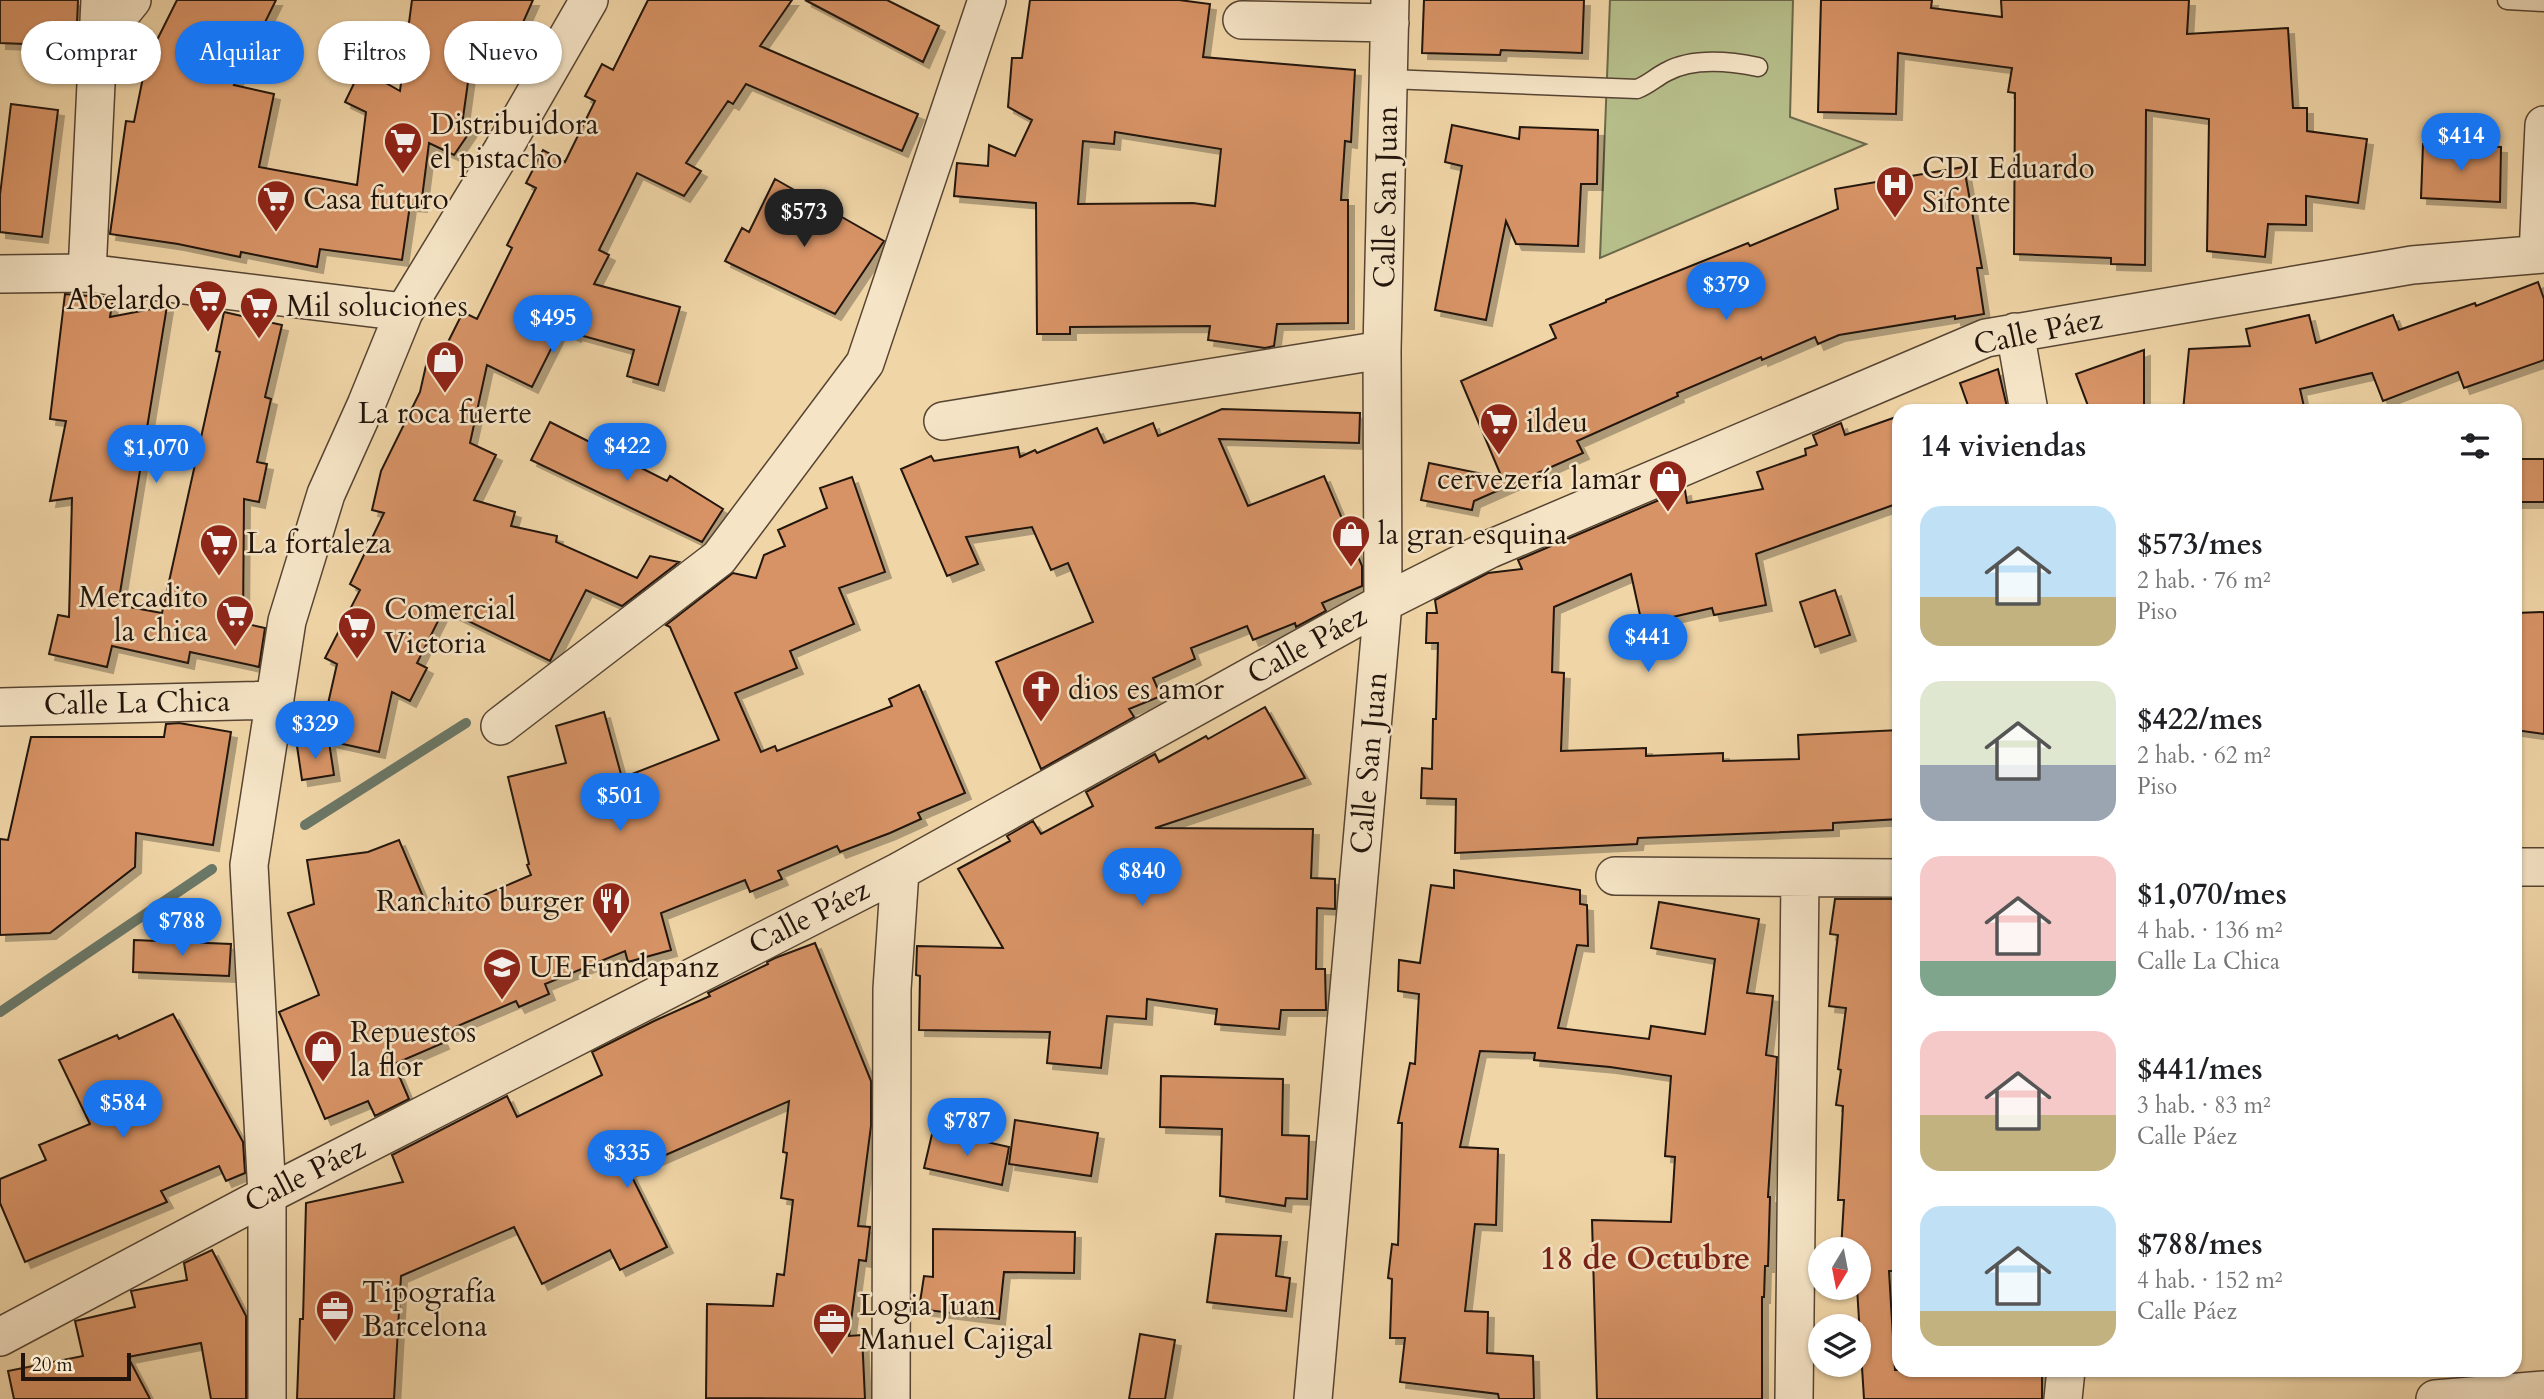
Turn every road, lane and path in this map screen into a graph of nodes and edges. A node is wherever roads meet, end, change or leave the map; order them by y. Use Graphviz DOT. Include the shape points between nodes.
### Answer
graph roads {
  1 [pos="100,0"];
  2 [pos="132,0"];
  3 [pos="589,0"];
  4 [pos="987,0"];
  5 [pos="2507,0"];
  6 [pos="2544,2"];
  7 [pos="1390,12"];
  8 [pos="1242,20"];
  9 [pos="99,21"];
  10 [pos="115,21"];
  11 [pos="1758,67"];
  12 [pos="1390,79"];
  13 [pos="96,84"];
  14 [pos="2544,125"];
  15 [pos="2541,254"];
  16 [pos="87,273"];
  17 [pos="0,274"];
  18 [pos="404,313"];
  19 [pos="2015,332"];
  20 [pos="1382,350"];
  21 [pos="2028,404"];
  22 [pos="943,421"];
  23 [pos="1383,603"];
  24 [pos="275,700"];
  25 [pos="0,707"];
  26 [pos="500,726"];
  27 [pos="2522,867"];
  28 [pos="2544,867"];
  29 [pos="900,871"];
  30 [pos="1615,876"];
  31 [pos="1800,878"];
  32 [pos="1892,878"];
  33 [pos="267,1195"];
  34 [pos="0,1337"];
  35 [pos="2065,1377"];
  36 [pos="2544,1390"];
  37 [pos="267,1399"];
  38 [pos="891,1399"];
  39 [pos="1313,1399"];
  40 [pos="1794,1399"];
  41 [pos="2063,1399"];
  42 [pos="2434,1399"];
  1 -- 9 [label="street"];
  2 -- 10 [label="street"];
  3 -- 18 [label="street"];
  4 -- 26 [label="street" via="865,363 719,558"];
  5 -- 6 [label="lane"];
  7 -- 8 [label="street"];
  7 -- 12 [label="street, Calle San Juan"];
  11 -- 12 [label="lane" via="1730,61 1693,64 1666,72 1637,89"];
  12 -- 20 [label="street, Calle San Juan"];
  13 -- 16 [label="street"];
  14 -- 15 [label="street"];
  15 -- 19 [label="street, Calle Páez" via="2412,265"];
  16 -- 17 [label="street"];
  16 -- 18 [label="street"];
  18 -- 24 [label="street" via="326,494 288,621"];
  19 -- 21 [label="street"];
  19 -- 23 [label="street, Calle Páez" via="1986,338 1528,533"];
  20 -- 22 [label="street"];
  20 -- 23 [label="street, Calle San Juan"];
  23 -- 29 [label="street, Calle Páez"];
  23 -- 39 [label="street, Calle San Juan"];
  24 -- 25 [label="street, Calle La Chica"];
  24 -- 33 [label="street" via="249,865"];
  27 -- 28 [label="street"];
  29 -- 33 [label="street, Calle Páez"];
  29 -- 38 [label="street" via="892,989"];
  30 -- 31 [label="street"];
  31 -- 32 [label="street"];
  31 -- 40 [label="street"];
  33 -- 34 [label="street, Calle Páez"];
  33 -- 37 [label="street"];
  35 -- 41 [label="street"];
  36 -- 42 [label="street"];
}
